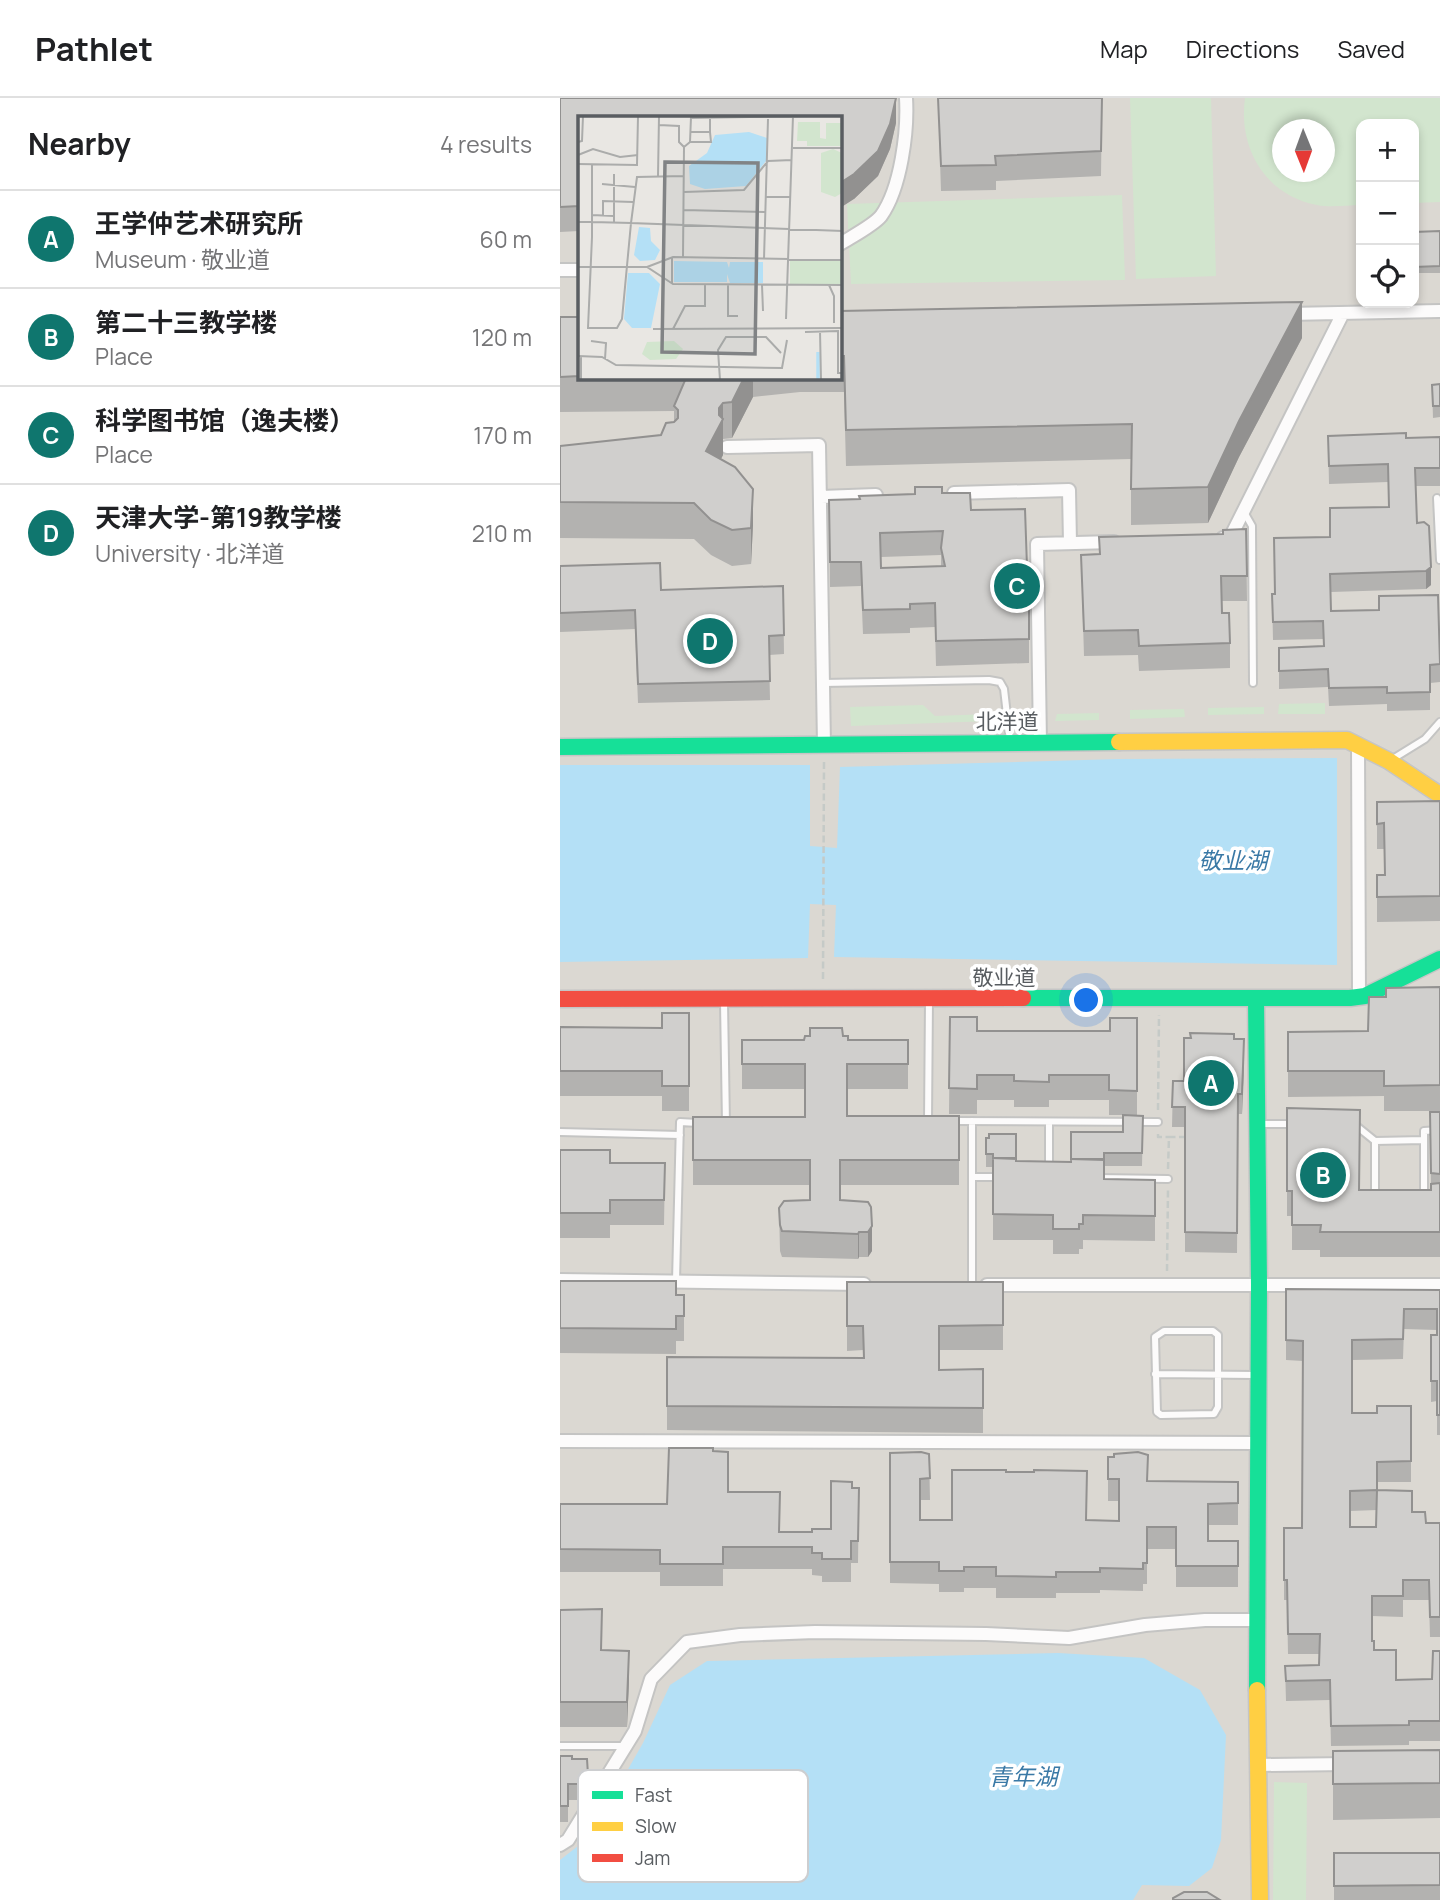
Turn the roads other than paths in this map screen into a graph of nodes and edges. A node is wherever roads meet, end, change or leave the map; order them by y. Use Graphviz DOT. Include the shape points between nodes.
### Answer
graph roads {
  1 [pos="906,98"];
  2 [pos="842,243"];
  3 [pos="560,270"];
  4 [pos="578,270"];
  5 [pos="1440,312"];
  6 [pos="1343,313"];
  7 [pos="1273,314"];
  8 [pos="727,447"];
  9 [pos="945,494"];
  10 [pos="890,495"];
  11 [pos="821,497"];
  12 [pos="1437,498"];
  13 [pos="1243,510"];
  14 [pos="1203,539"];
  15 [pos="1123,542"];
  16 [pos="1070,544"];
  17 [pos="1440,560"];
  18 [pos="822,683"];
  19 [pos="1253,683"];
  20 [pos="1440,722"];
  21 [pos="1010,743"];
  22 [pos="1040,743"];
  23 [pos="1358,744"];
  24 [pos="824,745"];
  25 [pos="560,747"];
  26 [pos="1389,761"];
  27 [pos="1440,795"];
  28 [pos="1440,958"];
  29 [pos="1359,997"];
  30 [pos="724,998"];
  31 [pos="1256,998"];
  32 [pos="560,999"];
  33 [pos="929,999"];
  34 [pos="939,1121"];
  35 [pos="950,1121"];
  36 [pos="972,1121"];
  37 [pos="1049,1122"];
  38 [pos="1158,1122"];
  39 [pos="703,1123"];
  40 [pos="715,1124"];
  41 [pos="1258,1124"];
  42 [pos="1307,1124"];
  43 [pos="1344,1124"];
  44 [pos="1440,1130"];
  45 [pos="560,1132"];
  46 [pos="680,1135"];
  47 [pos="1424,1140"];
  48 [pos="1375,1141"];
  49 [pos="972,1177"];
  50 [pos="1011,1177"];
  51 [pos="1049,1178"];
  52 [pos="1088,1178"];
  53 [pos="1168,1179"];
  54 [pos="1375,1203"];
  55 [pos="1424,1204"];
  56 [pos="560,1280"];
  57 [pos="676,1281"];
  58 [pos="876,1284"];
  59 [pos="1259,1284"];
  60 [pos="958,1285"];
  61 [pos="972,1285"];
  62 [pos="1440,1285"];
  63 [pos="1155,1374"];
  64 [pos="1258,1374"];
  65 [pos="1219,1375"];
  66 [pos="560,1441"];
  67 [pos="1258,1443"];
  68 [pos="1256,1620"];
  69 [pos="560,1746"];
  70 [pos="626,1746"];
  71 [pos="1356,1764"];
  72 [pos="1259,1765"];
  73 [pos="611,1770"];
  74 [pos="578,1824"];
  75 [pos="560,1845"];
  76 [pos="1259,1900"];
  1 -- 2 [label="street" via="908,124 898,179 881,217"];
  3 -- 4 [label="street"];
  5 -- 6 [label="street"];
  6 -- 7 [label="street"];
  6 -- 13 [label="street"];
  8 -- 11 [label="street" via="819,445"];
  9 -- 16 [label="street" via="1069,490"];
  10 -- 11 [label="street"];
  11 -- 18 [label="street"];
  12 -- 17 [label="lane"];
  13 -- 14 [label="street" via="1230,538"];
  13 -- 19 [label="lane" via="1252,526"];
  15 -- 16 [label="street"];
  16 -- 22 [label="street" via="1037,544"];
  18 -- 21 [label="lane" via="1000,682"];
  18 -- 24 [label="street"];
  20 -- 26 [label="lane" via="1424,739"];
  21 -- 22 [label="street, 北洋道"];
  21 -- 24 [label="street, 北洋道"];
  22 -- 23 [label="street, 北洋道" via="1347,740"];
  23 -- 26 [label="street, 北洋道"];
  23 -- 29 [label="street"];
  24 -- 25 [label="street, 北洋道"];
  26 -- 27 [label="street, 北洋道"];
  28 -- 29 [label="street, 敬业道" via="1388,988"];
  29 -- 31 [label="street, 敬业道"];
  30 -- 32 [label="street, 敬业道"];
  30 -- 33 [label="street, 敬业道"];
  30 -- 40 [label="lane" via="726,1124"];
  31 -- 33 [label="street, 敬业道"];
  31 -- 41 [label="street"];
  33 -- 34 [label="lane" via="927,1121"];
  35 -- 36 [label="lane"];
  36 -- 37 [label="lane"];
  36 -- 49 [label="lane"];
  37 -- 38 [label="lane"];
  37 -- 51 [label="lane"];
  39 -- 46 [label="lane" via="680,1122"];
  41 -- 42 [label="lane"];
  41 -- 59 [label="street"];
  43 -- 48 [label="lane" via="1356,1124"];
  44 -- 47 [label="lane" via="1424,1131"];
  45 -- 46 [label="lane"];
  46 -- 57 [label="lane"];
  47 -- 48 [label="lane"];
  47 -- 55 [label="lane"];
  48 -- 54 [label="lane"];
  49 -- 50 [label="lane"];
  49 -- 61 [label="lane"];
  52 -- 53 [label="lane"];
  56 -- 57 [label="street"];
  57 -- 58 [label="street"];
  59 -- 61 [label="street"];
  59 -- 62 [label="street"];
  59 -- 64 [label="street"];
  60 -- 61 [label="street"];
  63 -- 65 [label="lane"];
  63 -- 65 [label="lane" via="1157,1412 1207,1416 1214,1415 1218,1407"];
  63 -- 65 [label="lane" via="1158,1334 1213,1331 1218,1335"];
  64 -- 65 [label="lane"];
  64 -- 67 [label="street"];
  66 -- 67 [label="street"];
  67 -- 68 [label="street"];
  68 -- 70 [label="street" via="1205,1619 1069,1638 815,1632 740,1634 687,1642 651,1679"];
  68 -- 72 [label="street"];
  69 -- 70 [label="lane"];
  70 -- 73 [label="street"];
  71 -- 72 [label="street"];
  72 -- 76 [label="street"];
  74 -- 75 [label="street"];
}
